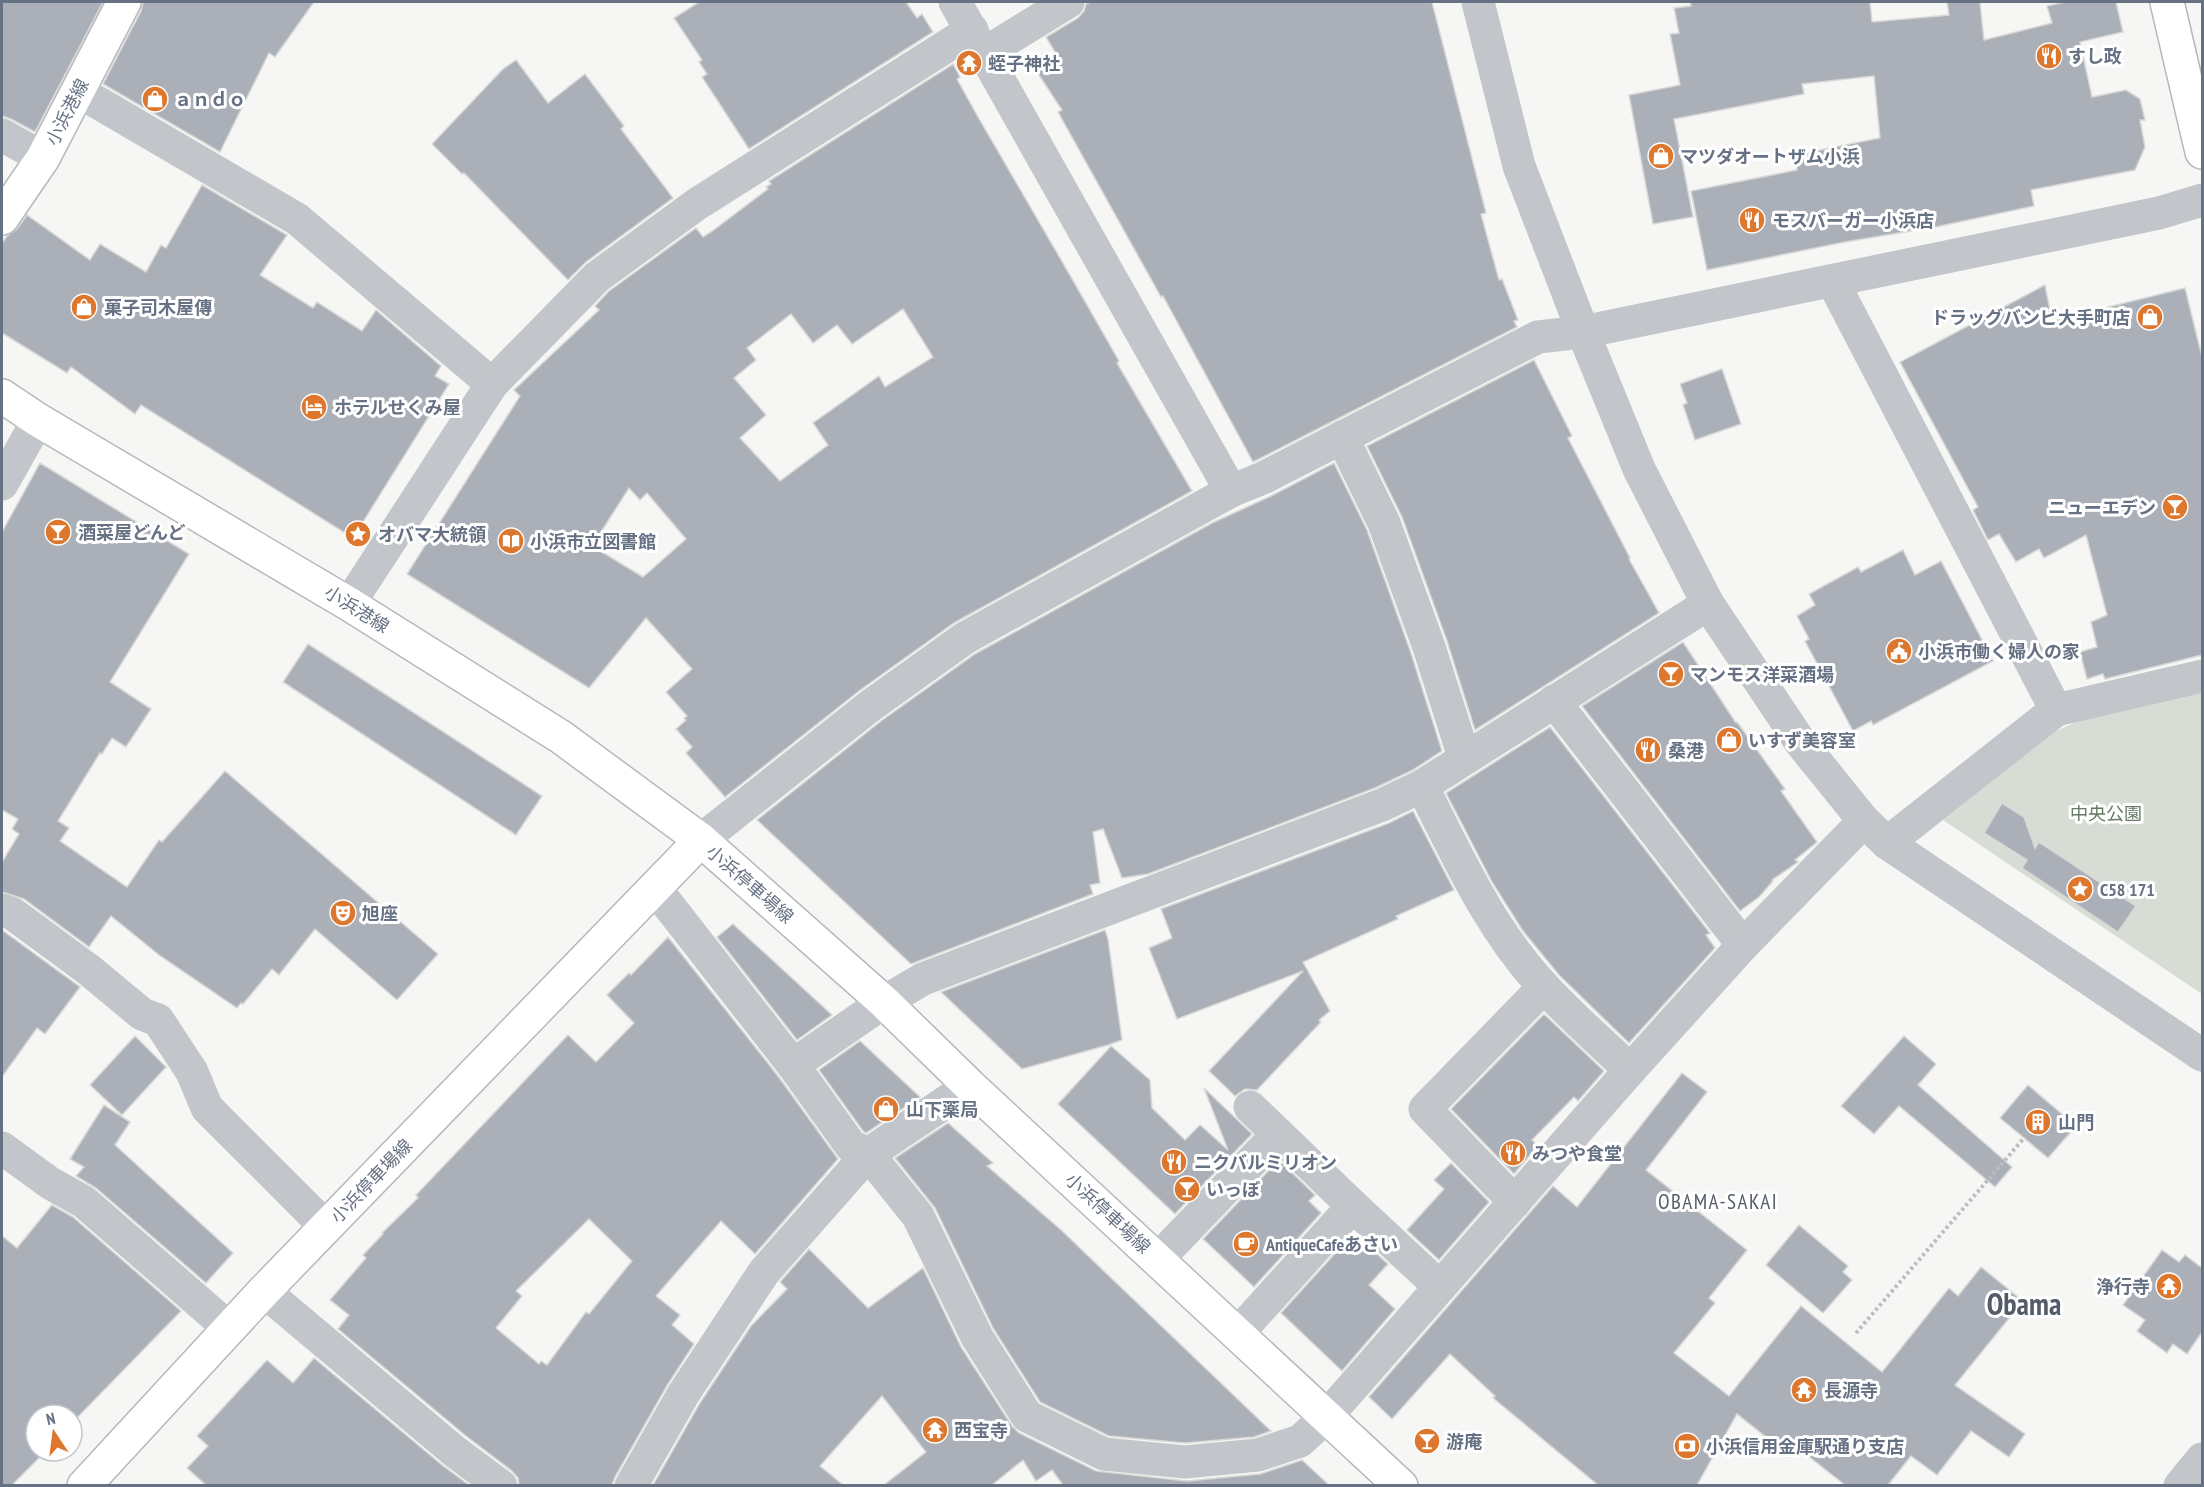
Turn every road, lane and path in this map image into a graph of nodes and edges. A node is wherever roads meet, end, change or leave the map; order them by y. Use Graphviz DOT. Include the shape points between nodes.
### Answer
graph roads {
  1 [pos="124,2"];
  2 [pos="955,2"];
  3 [pos="1068,2"];
  4 [pos="1478,2"];
  5 [pos="2167,2"];
  6 [pos="979,42"];
  7 [pos="78,91"];
  8 [pos="2,135"];
  9 [pos="2202,152"];
  10 [pos="43,158"];
  11 [pos="2202,200"];
  12 [pos="2,218"];
  13 [pos="1833,282"];
  14 [pos="1583,332"];
  15 [pos="492,384"];
  16 [pos="2,396"];
  17 [pos="38,420"];
  18 [pos="1342,437"];
  19 [pos="2,484"];
  20 [pos="1231,491"];
  21 [pos="349,604"];
  22 [pos="1708,604"];
  23 [pos="2202,676"];
  24 [pos="1554,700"];
  25 [pos="2056,710"];
  26 [pos="1464,757"];
  27 [pos="1422,786"];
  28 [pos="1864,821"];
  29 [pos="701,840"];
  30 [pos="1887,843"];
  31 [pos="655,888"];
  32 [pos="2,910"];
  33 [pos="1743,945"];
  34 [pos="1544,987"];
  35 [pos="884,1002"];
  36 [pos="2202,1054"];
  37 [pos="793,1065"];
  38 [pos="1630,1070"];
  39 [pos="970,1086"];
  40 [pos="1250,1107"];
  41 [pos="1278,1134"];
  42 [pos="2024,1138"];
  43 [pos="2,1148"];
  44 [pos="868,1154"];
  45 [pos="1515,1202"];
  46 [pos="1353,1206"];
  47 [pos="326,1227"];
  48 [pos="1158,1259"];
  49 [pos="1440,1287"];
  50 [pos="264,1291"];
  51 [pos="229,1328"];
  52 [pos="1238,1333"];
  53 [pos="1856,1333"];
  54 [pos="1327,1416"];
  55 [pos="2202,1458"];
  56 [pos="84,1485"];
  57 [pos="501,1485"];
  58 [pos="631,1485"];
  59 [pos="1401,1485"];
  60 [pos="2180,1485"];
  1 -- 7 [label="main road, 小浜港線"];
  2 -- 6 [label="street"];
  3 -- 6 [label="street"];
  4 -- 14 [label="street" via="1519,166"];
  5 -- 9 [label="main road"];
  6 -- 15 [label="street" via="697,204 597,277"];
  6 -- 20 [label="street"];
  7 -- 10 [label="main road, 小浜港線"];
  7 -- 15 [label="street" via="297,219"];
  8 -- 10 [label="street"];
  10 -- 12 [label="main road, 小浜港線"];
  11 -- 13 [label="street" via="2159,213"];
  13 -- 14 [label="street"];
  13 -- 25 [label="street"];
  14 -- 18 [label="street" via="1538,337"];
  14 -- 22 [label="street" via="1639,469"];
  15 -- 21 [label="street"];
  16 -- 17 [label="main road, 小浜港線"];
  17 -- 19 [label="street"];
  17 -- 21 [label="main road, 小浜港線"];
  18 -- 20 [label="street"];
  18 -- 26 [label="street" via="1384,523"];
  20 -- 29 [label="street" via="965,638 870,706"];
  21 -- 29 [label="main road, 小浜港線" via="561,737"];
  22 -- 24 [label="street"];
  22 -- 28 [label="street" via="1801,743"];
  23 -- 25 [label="street"];
  24 -- 26 [label="street"];
  24 -- 33 [label="street"];
  25 -- 30 [label="street"];
  26 -- 27 [label="street"];
  27 -- 34 [label="street" via="1502,934"];
  27 -- 35 [label="street" via="1371,810 923,979"];
  28 -- 30 [label="street"];
  28 -- 33 [label="street"];
  29 -- 31 [label="main road, 小浜停車場線"];
  29 -- 35 [label="main road, 小浜停車場線"];
  30 -- 36 [label="street"];
  31 -- 37 [label="street"];
  31 -- 47 [label="main road, 小浜停車場線"];
  32 -- 47 [label="street" via="89,970 142,1014 158,1020 192,1072 207,1108"];
  33 -- 38 [label="street"];
  34 -- 38 [label="street"];
  34 -- 45 [label="street" via="1425,1109"];
  35 -- 37 [label="street"];
  35 -- 39 [label="main road, 小浜停車場線"];
  37 -- 44 [label="street" via="851,1146"];
  38 -- 45 [label="street"];
  39 -- 44 [label="street"];
  39 -- 48 [label="main road, 小浜停車場線"];
  40 -- 41 [label="street"];
  41 -- 46 [label="street"];
  41 -- 48 [label="street"];
  42 -- 53 [label="path"];
  43 -- 51 [label="street" via="84,1202"];
  44 -- 54 [label="street" via="918,1216 977,1336 1027,1416 1104,1454 1185,1462 1258,1455 1300,1441"];
  44 -- 58 [label="street" via="764,1272 684,1393"];
  45 -- 49 [label="street"];
  46 -- 49 [label="street"];
  46 -- 52 [label="street"];
  47 -- 50 [label="main road, 小浜停車場線"];
  48 -- 52 [label="main road, 小浜停車場線"];
  49 -- 54 [label="street"];
  50 -- 51 [label="main road, 小浜停車場線"];
  50 -- 57 [label="street" via="454,1451"];
  51 -- 56 [label="main road, 小浜停車場線"];
  52 -- 54 [label="main road, 小浜停車場線"];
  54 -- 59 [label="main road, 小浜停車場線"];
  55 -- 60 [label="street"];
}
